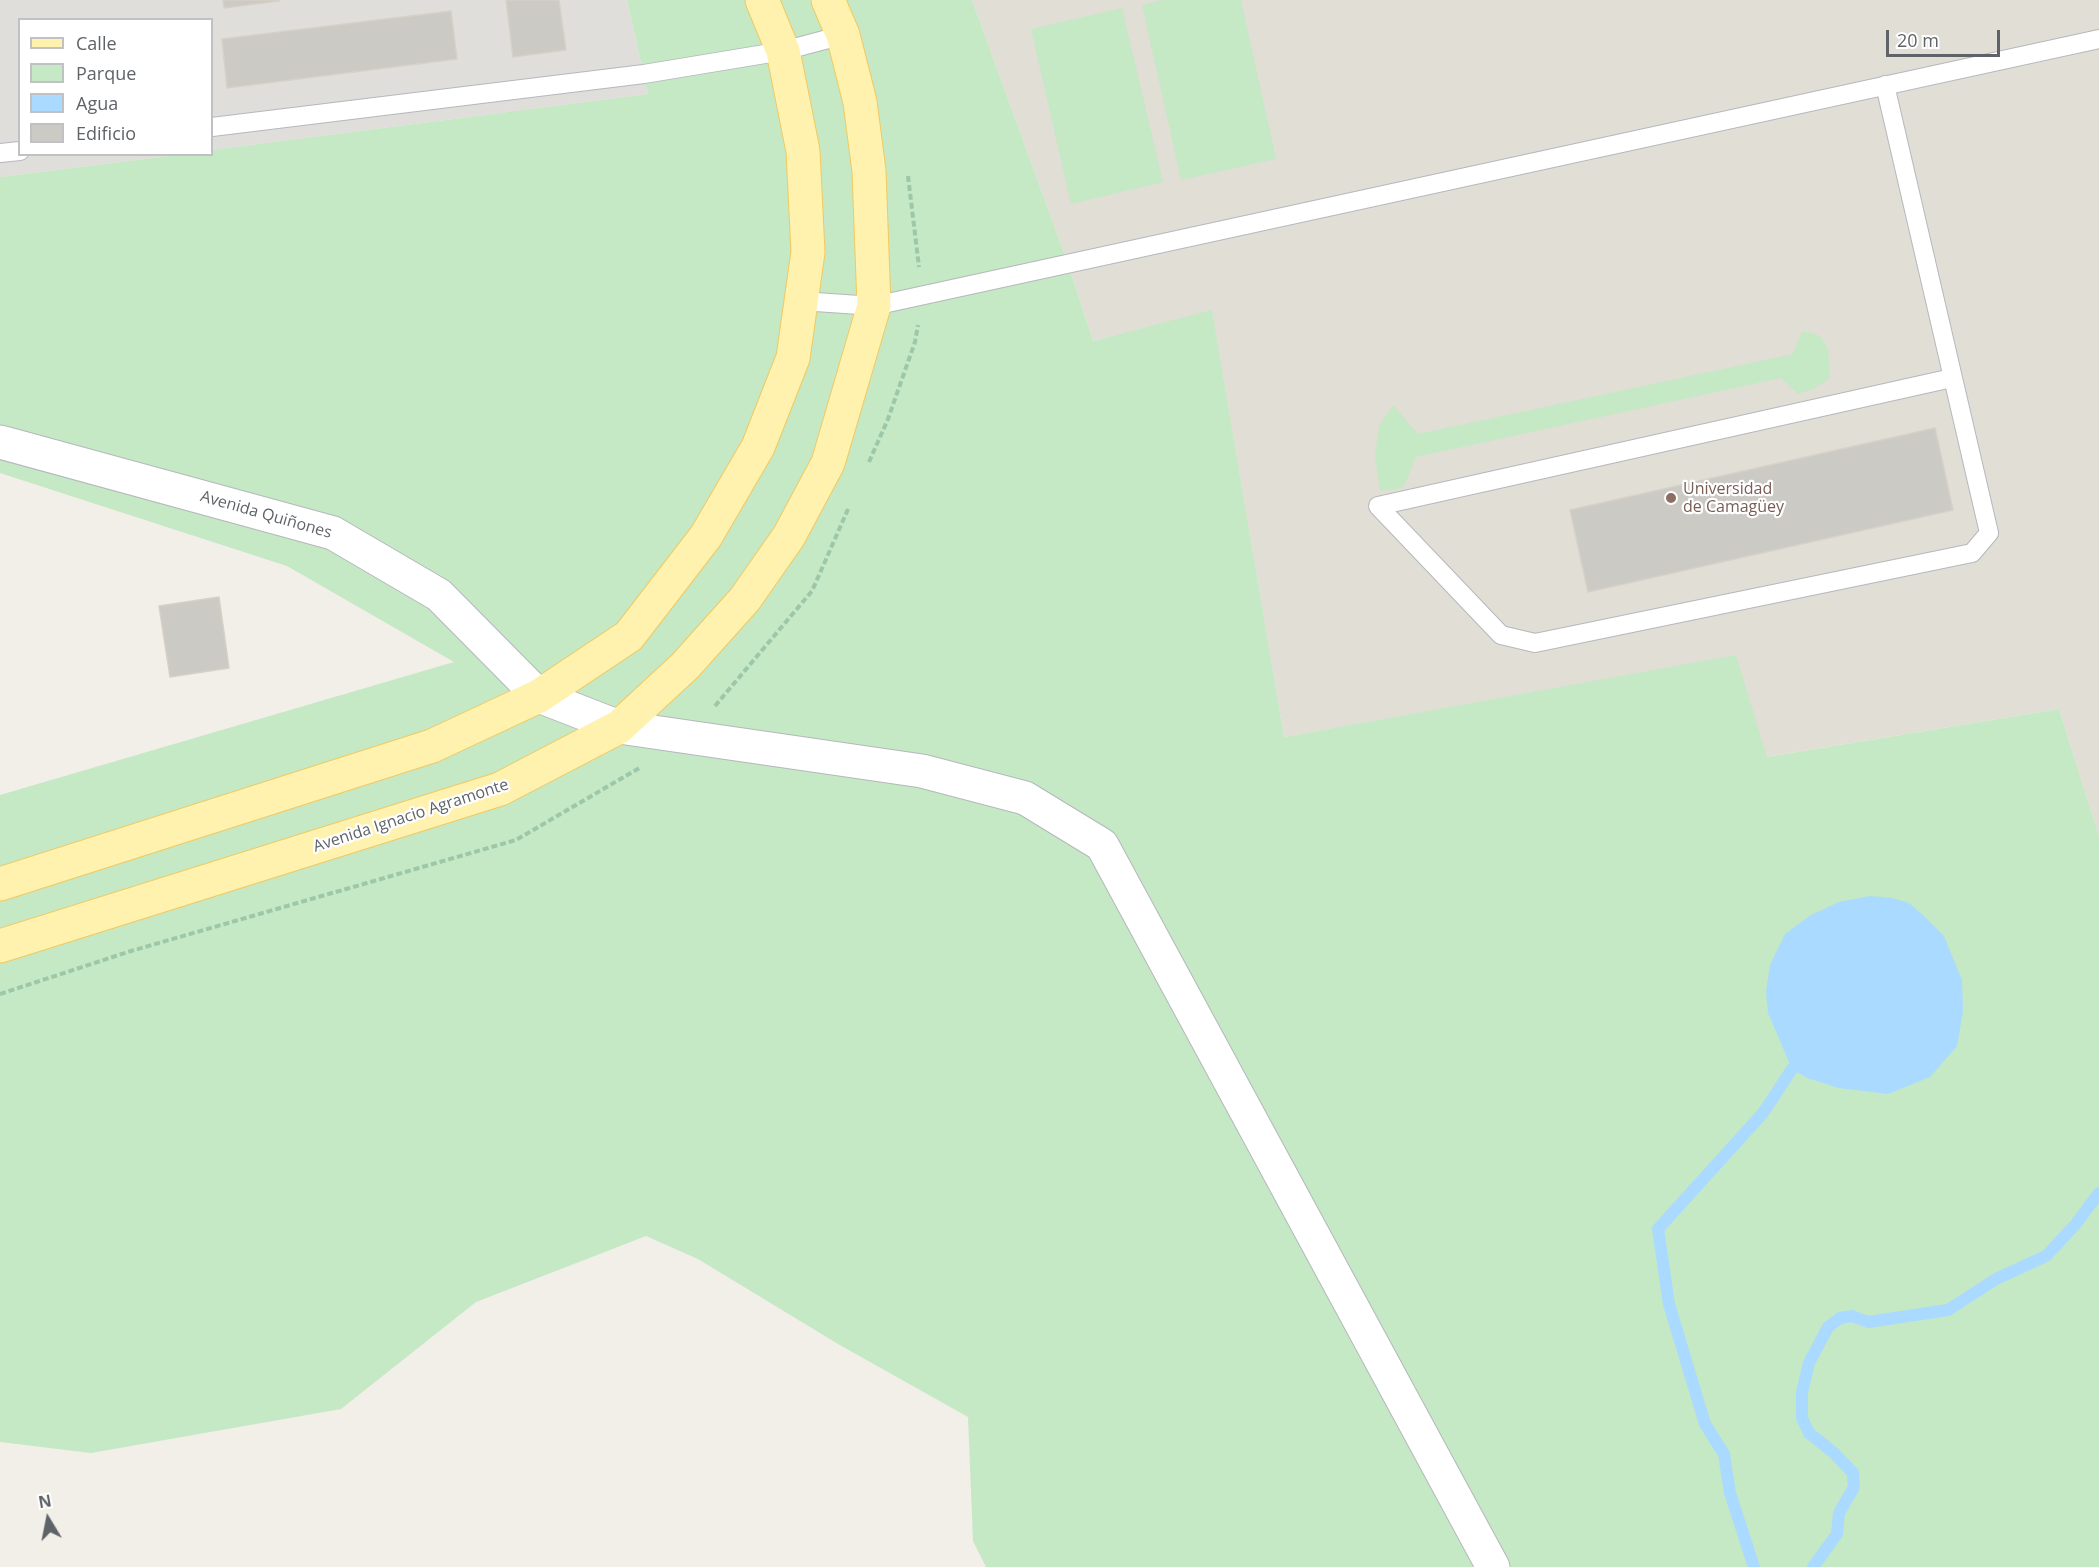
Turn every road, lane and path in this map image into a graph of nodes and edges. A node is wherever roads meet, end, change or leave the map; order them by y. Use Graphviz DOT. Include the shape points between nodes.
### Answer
graph roads {
  1 [pos="762,0"];
  2 [pos="828,0"];
  3 [pos="843,35"];
  4 [pos="2099,39"];
  5 [pos="783,51"];
  6 [pos="1885,85"];
  7 [pos="213,127"];
  8 [pos="18,151"];
  9 [pos="0,153"];
  10 [pos="801,301"];
  11 [pos="874,306"];
  12 [pos="1952,378"];
  13 [pos="0,442"];
  14 [pos="539,696"];
  15 [pos="620,727"];
  16 [pos="0,884"];
  17 [pos="0,946"];
  18 [pos="1493,1567"];
  1 -- 5 [label="main road"];
  2 -- 3 [label="main road, Avenida Ignacio Agramonte"];
  3 -- 5 [label="lane"];
  3 -- 11 [label="main road, Avenida Ignacio Agramonte" via="860,102 869,171"];
  4 -- 6 [label="lane"];
  5 -- 7 [label="lane" via="644,74"];
  5 -- 10 [label="main road" via="803,152 808,252"];
  6 -- 11 [label="lane"];
  6 -- 12 [label="lane"];
  8 -- 9 [label="lane"];
  10 -- 11 [label="lane"];
  10 -- 14 [label="main road" via="793,358 758,447 706,536 629,636"];
  11 -- 15 [label="main road, Avenida Ignacio Agramonte" via="828,464 789,536 745,599 685,666"];
  12 -- 12 [label="lane" via="1989,532 1972,553 1535,644 1501,635 1378,506"];
  13 -- 14 [label="street, Avenida Quiñones" via="333,533 440,595"];
  14 -- 15 [label="street, Avenida Quiñones"];
  14 -- 16 [label="main road" via="432,746"];
  15 -- 17 [label="main road, Avenida Ignacio Agramonte" via="500,789"];
  15 -- 18 [label="street, Avenida Quiñones" via="922,771 1025,798 1102,845"];
}
